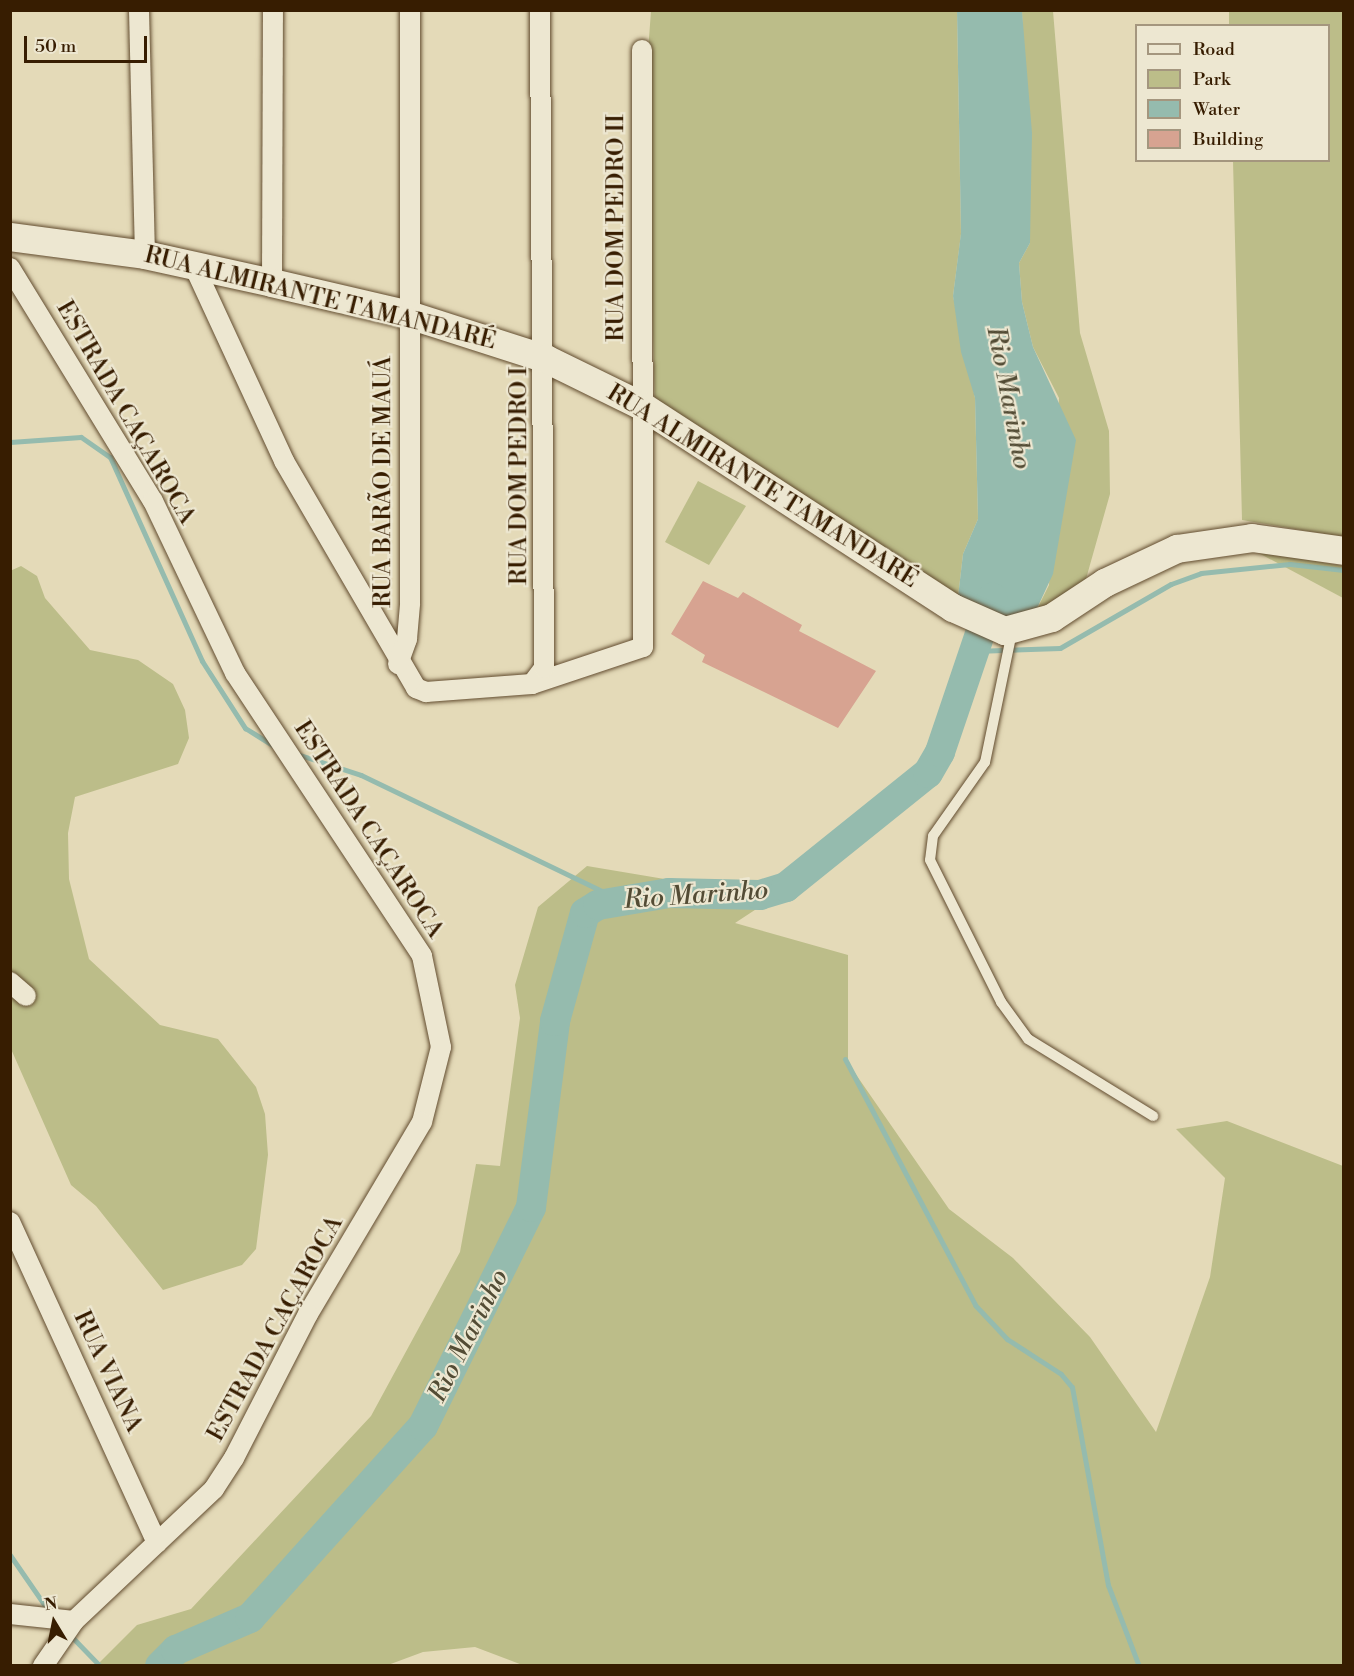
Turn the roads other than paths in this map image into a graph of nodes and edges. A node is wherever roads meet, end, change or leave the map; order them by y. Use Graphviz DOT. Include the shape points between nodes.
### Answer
graph roads {
  1 [pos="139,10"];
  2 [pos="273,10"];
  3 [pos="410,10"];
  4 [pos="540,10"];
  5 [pos="642,50"];
  6 [pos="10,237"];
  7 [pos="145,255"];
  8 [pos="194,266"];
  9 [pos="10,267"];
  10 [pos="272,283"];
  11 [pos="409,315"];
  12 [pos="546,359"];
  13 [pos="642,406"];
  14 [pos="1344,552"];
  15 [pos="1008,631"];
  16 [pos="398,664"];
  17 [pos="532,684"];
  18 [pos="10,982"];
  19 [pos="26,996"];
  20 [pos="1153,1116"];
  21 [pos="10,1222"];
  22 [pos="157,1544"];
  23 [pos="10,1614"];
  24 [pos="74,1621"];
  25 [pos="43,1665"];
  1 -- 7 [label="street"];
  2 -- 10 [label="street"];
  3 -- 11 [label="street, RUA BARÃO DE MAUÁ"];
  4 -- 12 [label="street, RUA DOM PEDRO I"];
  5 -- 13 [label="street, RUA DOM PEDRO II"];
  6 -- 7 [label="main road, RUA ALMIRANTE TAMANDARÉ"];
  7 -- 8 [label="main road, RUA ALMIRANTE TAMANDARÉ"];
  8 -- 10 [label="main road, RUA ALMIRANTE TAMANDARÉ"];
  8 -- 16 [label="street" via="284,461"];
  9 -- 22 [label="street, ESTRADA CAÇAROCA" via="153,501 200,607 274,734 422,957 439,1017 436,1085 397,1169 308,1314 234,1458 214,1489"];
  10 -- 11 [label="main road, RUA ALMIRANTE TAMANDARÉ"];
  11 -- 12 [label="main road, RUA ALMIRANTE TAMANDARÉ"];
  11 -- 16 [label="street, RUA BARÃO DE MAUÁ" via="410,623"];
  12 -- 13 [label="main road, RUA ALMIRANTE TAMANDARÉ"];
  12 -- 17 [label="street, RUA DOM PEDRO I" via="544,668"];
  13 -- 15 [label="main road, RUA ALMIRANTE TAMANDARÉ" via="953,608"];
  13 -- 17 [label="street, RUA DOM PEDRO II" via="643,647"];
  14 -- 15 [label="main road" via="1252,538 1176,549 1105,583 1052,618"];
  15 -- 20 [label="lane" via="985,762 933,836 930,860 1001,1002 1028,1039"];
  16 -- 17 [label="street" via="426,692"];
  18 -- 19 [label="street"];
  21 -- 22 [label="street, RUA VIANA"];
  22 -- 24 [label="street, ESTRADA CAÇAROCA"];
  23 -- 24 [label="street"];
  24 -- 25 [label="street, ESTRADA CAÇAROCA"];
}
